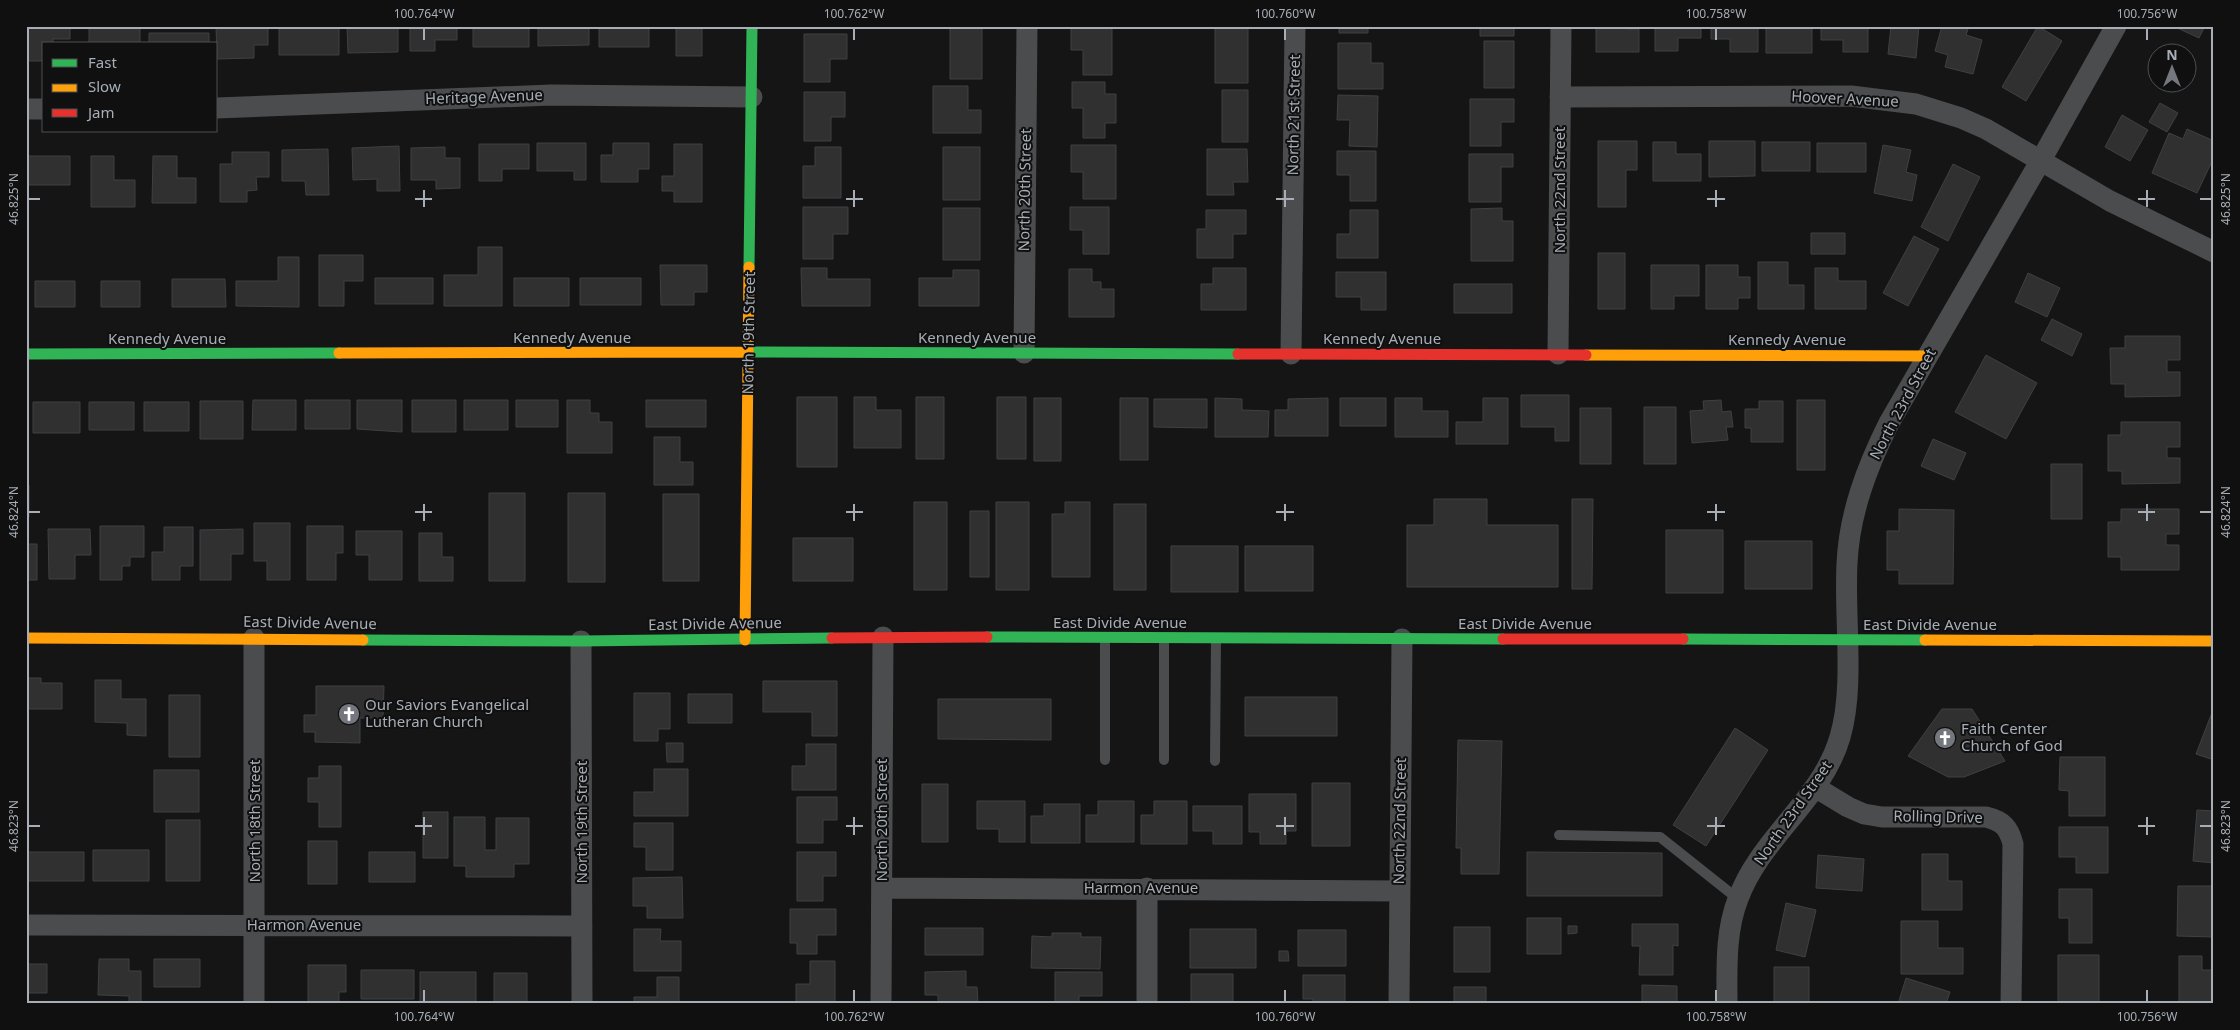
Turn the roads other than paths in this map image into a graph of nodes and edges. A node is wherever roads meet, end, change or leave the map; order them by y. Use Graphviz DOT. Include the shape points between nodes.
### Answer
graph roads {
  1 [pos="752,26"];
  2 [pos="1027,26"];
  3 [pos="1295,26"];
  4 [pos="1561,26"];
  5 [pos="2116,26"];
  6 [pos="752,97"];
  7 [pos="1560,97"];
  8 [pos="218,108"];
  9 [pos="26,109"];
  10 [pos="42,109"];
  11 [pos="2041,160"];
  12 [pos="2214,252"];
  13 [pos="749,352"];
  14 [pos="1024,353"];
  15 [pos="26,354"];
  16 [pos="1291,354"];
  17 [pos="1558,354"];
  18 [pos="1928,356"];
  19 [pos="883,637"];
  20 [pos="26,638"];
  21 [pos="254,638"];
  22 [pos="1105,638"];
  23 [pos="1164,638"];
  24 [pos="1216,638"];
  25 [pos="1402,639"];
  26 [pos="746,640"];
  27 [pos="1846,640"];
  28 [pos="581,641"];
  29 [pos="2214,641"];
  30 [pos="1105,760"];
  31 [pos="1164,760"];
  32 [pos="1215,761"];
  33 [pos="1815,787"];
  34 [pos="1559,835"];
  35 [pos="882,888"];
  36 [pos="1147,888"];
  37 [pos="1399,890"];
  38 [pos="1738,899"];
  39 [pos="26,924"];
  40 [pos="255,925"];
  41 [pos="582,926"];
  42 [pos="254,1004"];
  43 [pos="582,1004"];
  44 [pos="881,1004"];
  45 [pos="1147,1004"];
  46 [pos="1399,1004"];
  47 [pos="1726,1004"];
  48 [pos="2011,1004"];
  1 -- 6 [label="street, North 19th Street"];
  2 -- 14 [label="street, North 20th Street"];
  3 -- 16 [label="street, North 21st Street"];
  4 -- 7 [label="street, North 22nd Street"];
  5 -- 11 [label="street, North 23rd Street"];
  6 -- 8 [label="street, Heritage Avenue" via="551,95"];
  6 -- 13 [label="street, North 19th Street"];
  7 -- 11 [label="street, Hoover Avenue" via="1851,96 1894,100 1961,118"];
  7 -- 17 [label="street, North 22nd Street"];
  9 -- 10 [label="street"];
  11 -- 12 [label="street, Hoover Avenue" via="2110,201"];
  11 -- 18 [label="street, North 23rd Street"];
  13 -- 14 [label="street, Kennedy Avenue"];
  13 -- 15 [label="street, Kennedy Avenue"];
  13 -- 26 [label="street, North 19th Street"];
  14 -- 16 [label="street, Kennedy Avenue"];
  16 -- 17 [label="street, Kennedy Avenue"];
  17 -- 18 [label="street, Kennedy Avenue"];
  18 -- 27 [label="street, North 23rd Street" via="1889,423 1859,496 1847,562"];
  19 -- 22 [label="street, East Divide Avenue"];
  19 -- 26 [label="street, East Divide Avenue"];
  19 -- 35 [label="street, North 20th Street"];
  20 -- 21 [label="street, East Divide Avenue"];
  21 -- 28 [label="street, East Divide Avenue"];
  21 -- 40 [label="street, North 18th Street"];
  22 -- 23 [label="street, East Divide Avenue"];
  22 -- 30 [label="lane"];
  23 -- 24 [label="street, East Divide Avenue"];
  23 -- 31 [label="lane"];
  24 -- 25 [label="street, East Divide Avenue"];
  24 -- 32 [label="lane"];
  25 -- 27 [label="street, East Divide Avenue"];
  25 -- 37 [label="street, North 22nd Street"];
  26 -- 28 [label="street, East Divide Avenue"];
  27 -- 29 [label="street, East Divide Avenue"];
  27 -- 33 [label="street, North 23rd Street" via="1844,719 1833,756"];
  28 -- 41 [label="street, North 19th Street"];
  33 -- 38 [label="street, North 23rd Street" via="1763,854"];
  33 -- 48 [label="street, Rolling Drive" via="1864,814 1882,817 1986,817 2005,825 2013,844"];
  34 -- 38 [label="lane" via="1660,837"];
  35 -- 36 [label="street, Harmon Avenue"];
  35 -- 44 [label="street, North 20th Street"];
  36 -- 37 [label="street, Harmon Avenue"];
  36 -- 45 [label="street"];
  37 -- 46 [label="street, North 22nd Street"];
  38 -- 47 [label="street, North 23rd Street" via="1728,948"];
  39 -- 40 [label="street, Harmon Avenue"];
  40 -- 41 [label="street, Harmon Avenue"];
  40 -- 42 [label="street, North 18th Street"];
  41 -- 43 [label="street, North 19th Street"];
}
